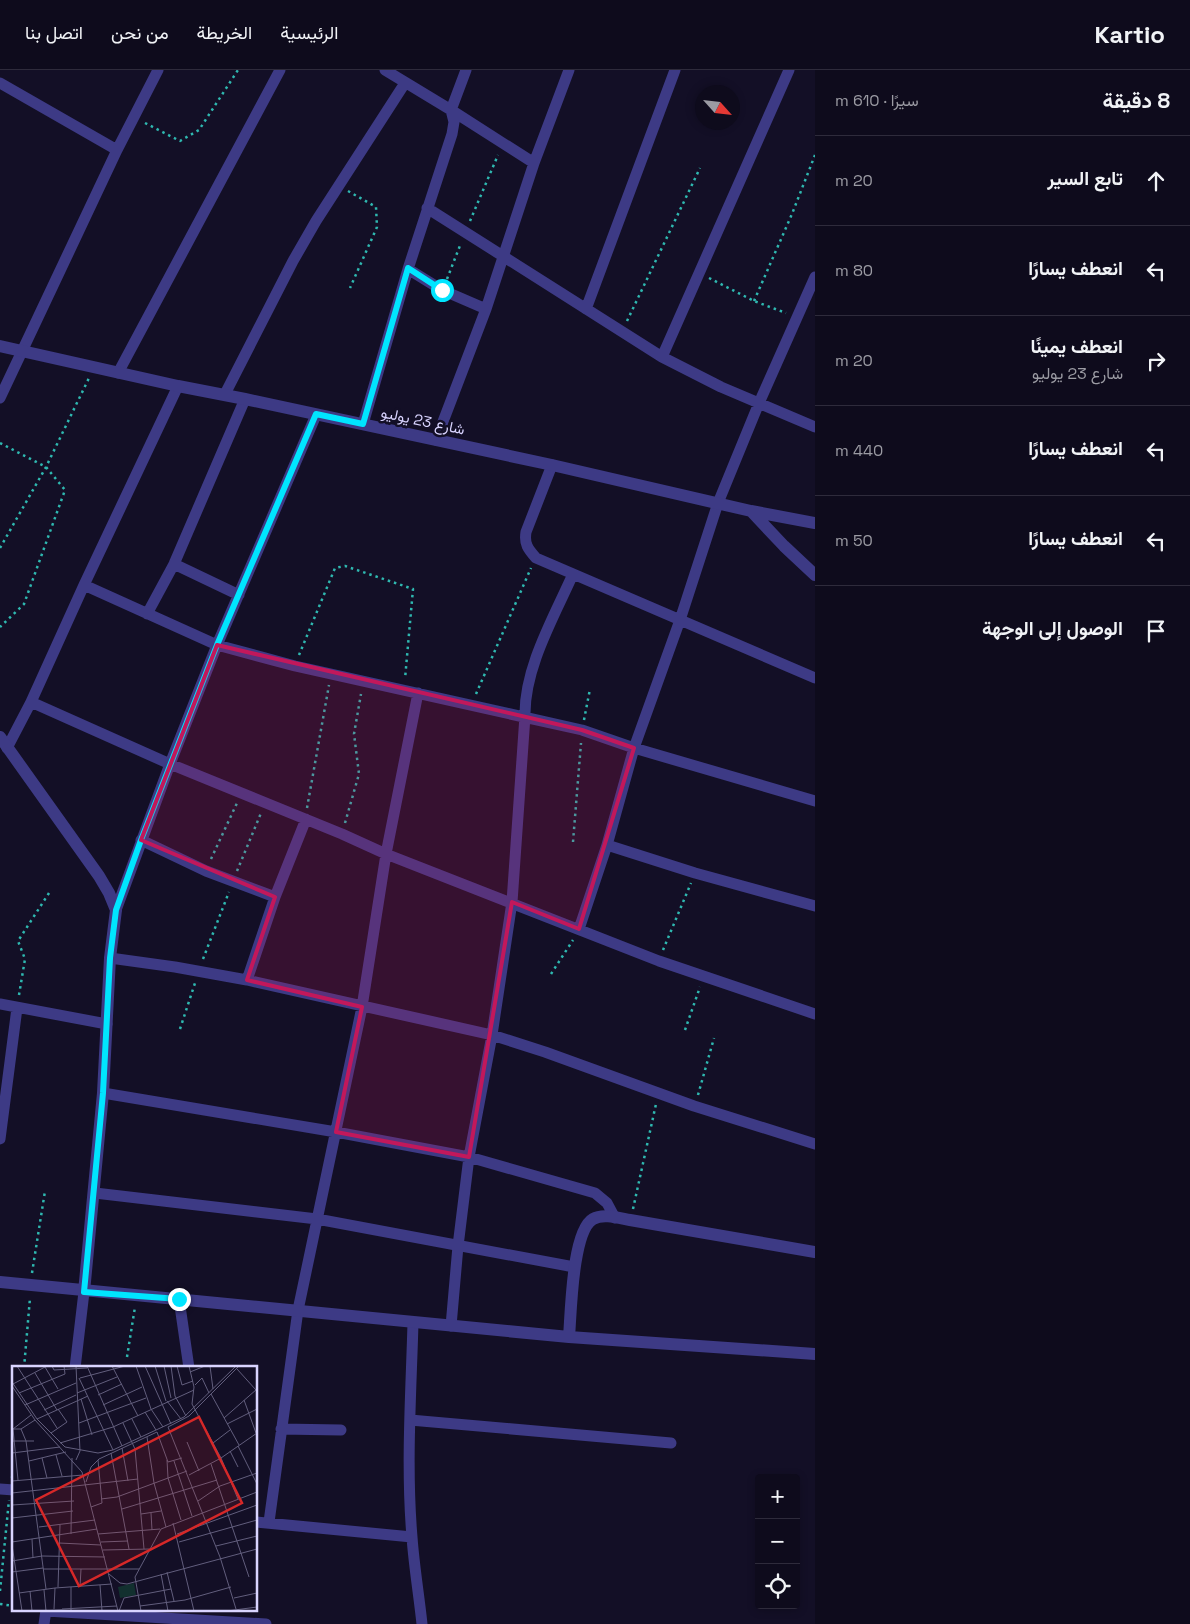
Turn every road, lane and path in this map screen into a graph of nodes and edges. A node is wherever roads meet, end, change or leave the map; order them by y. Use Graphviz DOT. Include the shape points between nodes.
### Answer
graph roads {
  1 [pos="158,70"];
  2 [pos="238,70"];
  3 [pos="280,70"];
  4 [pos="384,70"];
  5 [pos="466,70"];
  6 [pos="569,70"];
  7 [pos="675,70"];
  8 [pos="789,70"];
  9 [pos="0,83"];
  10 [pos="405,83"];
  11 [pos="451,110"];
  12 [pos="134,118"];
  13 [pos="503,143"];
  14 [pos="117,150"];
  15 [pos="815,155"];
  16 [pos="534,163"];
  17 [pos="700,168"];
  18 [pos="338,186"];
  19 [pos="427,208"];
  20 [pos="465,233"];
  21 [pos="504,258"];
  22 [pos="408,268"];
  23 [pos="700,274"];
  24 [pos="815,277"];
  25 [pos="350,288"];
  26 [pos="442,290"];
  27 [pos="754,301"];
  28 [pos="486,309"];
  29 [pos="586,310"];
  30 [pos="797,317"];
  31 [pos="622,331"];
  32 [pos="0,346"];
  33 [pos="22,351"];
  34 [pos="662,357"];
  35 [pos="94,368"];
  36 [pos="118,373"];
  37 [pos="178,386"];
  38 [pos="224,394"];
  39 [pos="0,398"];
  40 [pos="245,399"];
  41 [pos="759,403"];
  42 [pos="316,414"];
  43 [pos="363,424"];
  44 [pos="815,427"];
  45 [pos="436,440"];
  46 [pos="0,443"];
  47 [pos="552,465"];
  48 [pos="46,467"];
  49 [pos="718,503"];
  50 [pos="751,511"];
  51 [pos="815,523"];
  52 [pos="0,546"];
  53 [pos="536,558"];
  54 [pos="174,564"];
  55 [pos="573,574"];
  56 [pos="815,574"];
  57 [pos="84,585"];
  58 [pos="239,595"];
  59 [pos="147,614"];
  60 [pos="680,620"];
  61 [pos="0,627"];
  62 [pos="217,645"];
  63 [pos="294,666"];
  64 [pos="330,674"];
  65 [pos="815,678"];
  66 [pos="363,681"];
  67 [pos="590,689"];
  68 [pos="404,690"];
  69 [pos="418,693"];
  70 [pos="32,702"];
  71 [pos="471,704"];
  72 [pos="525,716"];
  73 [pos="582,730"];
  74 [pos="4,743"];
  75 [pos="634,748"];
  76 [pos="170,764"];
  77 [pos="242,793"];
  78 [pos="815,801"];
  79 [pos="265,803"];
  80 [pos="306,819"];
  81 [pos="342,834"];
  82 [pos="141,840"];
  83 [pos="573,842"];
  84 [pos="607,845"];
  85 [pos="386,854"];
  86 [pos="206,871"];
  87 [pos="695,873"];
  88 [pos="233,881"];
  89 [pos="49,893"];
  90 [pos="275,897"];
  91 [pos="512,902"];
  92 [pos="815,906"];
  93 [pos="116,910"];
  94 [pos="580,929"];
  95 [pos="110,958"];
  96 [pos="659,961"];
  97 [pos="199,971"];
  98 [pos="551,974"];
  99 [pos="704,976"];
  100 [pos="247,980"];
  101 [pos="0,1004"];
  102 [pos="362,1007"];
  103 [pos="17,1008"];
  104 [pos="815,1014"];
  105 [pos="108,1024"];
  106 [pos="180,1029"];
  107 [pos="685,1030"];
  108 [pos="492,1035"];
  109 [pos="714,1038"];
  110 [pos="658,1092"];
  111 [pos="103,1093"];
  112 [pos="694,1106"];
  113 [pos="336,1132"];
  114 [pos="0,1139"];
  115 [pos="815,1144"];
  116 [pos="469,1157"];
  117 [pos="94,1192"];
  118 [pos="615,1218"];
  119 [pos="317,1219"];
  120 [pos="630,1220"];
  121 [pos="458,1246"];
  122 [pos="815,1252"];
  123 [pos="574,1268"];
  124 [pos="0,1282"];
  125 [pos="84,1292"];
  126 [pos="136,1296"];
  127 [pos="179,1299"];
  128 [pos="298,1310"];
  129 [pos="413,1323"];
  130 [pos="451,1326"];
  131 [pos="569,1337"];
  132 [pos="815,1354"];
  133 [pos="127,1357"];
  134 [pos="75,1366"];
  135 [pos="189,1366"];
  136 [pos="410,1420"];
  137 [pos="281,1429"];
  138 [pos="341,1430"];
  139 [pos="671,1443"];
  140 [pos="12,1469"];
  141 [pos="8,1490"];
  142 [pos="258,1522"];
  143 [pos="269,1522"];
  144 [pos="412,1537"];
  145 [pos="0,1591"];
  146 [pos="84,1612"];
  147 [pos="199,1618"];
  148 [pos="266,1624"];
  149 [pos="422,1624"];
  1 -- 12 [label="street"];
  2 -- 12 [label="path" via="199,130 180,141"];
  3 -- 36 [label="street"];
  4 -- 10 [label="street"];
  5 -- 11 [label="street"];
  6 -- 16 [label="street"];
  7 -- 29 [label="street"];
  8 -- 23 [label="street"];
  9 -- 14 [label="street"];
  10 -- 11 [label="street"];
  10 -- 18 [label="street"];
  11 -- 13 [label="street"];
  11 -- 19 [label="street" via="454,126"];
  12 -- 14 [label="street"];
  13 -- 16 [label="street"];
  13 -- 20 [label="path"];
  14 -- 33 [label="street"];
  15 -- 27 [label="path"];
  16 -- 21 [label="street"];
  17 -- 31 [label="path"];
  18 -- 25 [label="path" via="376,207 377,227"];
  18 -- 38 [label="street" via="293,262"];
  19 -- 20 [label="street"];
  19 -- 22 [label="street"];
  20 -- 21 [label="street"];
  20 -- 26 [label="path"];
  21 -- 28 [label="street"];
  21 -- 29 [label="street"];
  22 -- 26 [label="street"];
  22 -- 43 [label="street"];
  23 -- 27 [label="path"];
  23 -- 34 [label="street"];
  24 -- 30 [label="street"];
  26 -- 28 [label="street"];
  27 -- 30 [label="path"];
  28 -- 45 [label="street"];
  29 -- 31 [label="street"];
  30 -- 41 [label="street"];
  31 -- 34 [label="street"];
  32 -- 33 [label="street, شارع 23 يوليو"];
  33 -- 35 [label="street, شارع 23 يوليو"];
  33 -- 39 [label="street"];
  34 -- 41 [label="street"];
  35 -- 36 [label="street, شارع 23 يوليو"];
  35 -- 48 [label="path"];
  36 -- 37 [label="street, شارع 23 يوليو"];
  37 -- 38 [label="street, شارع 23 يوليو"];
  37 -- 57 [label="street"];
  38 -- 40 [label="street, شارع 23 يوليو"];
  40 -- 42 [label="street, شارع 23 يوليو"];
  40 -- 54 [label="street"];
  41 -- 44 [label="street"];
  41 -- 49 [label="street"];
  42 -- 43 [label="street, شارع 23 يوليو"];
  42 -- 58 [label="street"];
  43 -- 45 [label="street, شارع 23 يوليو"];
  45 -- 47 [label="street, شارع 23 يوليو"];
  46 -- 48 [label="path"];
  47 -- 49 [label="street, شارع 23 يوليو"];
  47 -- 53 [label="street" via="524,540"];
  48 -- 52 [label="path"];
  48 -- 61 [label="path" via="65,490 24,604"];
  49 -- 50 [label="street, شارع 23 يوليو"];
  49 -- 60 [label="street"];
  50 -- 51 [label="street, شارع 23 يوليو"];
  50 -- 56 [label="street"];
  53 -- 55 [label="street"];
  53 -- 71 [label="path"];
  54 -- 58 [label="street"];
  54 -- 59 [label="street"];
  55 -- 60 [label="street"];
  55 -- 72 [label="street" via="531,673 524,700"];
  57 -- 59 [label="street"];
  57 -- 70 [label="street"];
  58 -- 62 [label="street"];
  59 -- 62 [label="street"];
  60 -- 65 [label="street"];
  60 -- 75 [label="street"];
  62 -- 63 [label="street"];
  62 -- 76 [label="street"];
  63 -- 64 [label="street"];
  63 -- 68 [label="path" via="335,568 345,566 412,589"];
  64 -- 66 [label="street"];
  64 -- 80 [label="path"];
  66 -- 68 [label="street"];
  66 -- 81 [label="path" via="354,734 359,774"];
  67 -- 73 [label="path"];
  68 -- 69 [label="street"];
  69 -- 71 [label="street"];
  69 -- 85 [label="street"];
  70 -- 74 [label="street"];
  70 -- 76 [label="street"];
  71 -- 72 [label="street"];
  72 -- 73 [label="street"];
  72 -- 91 [label="street"];
  73 -- 75 [label="street"];
  73 -- 83 [label="path"];
  74 -- 93 [label="street" via="99,876"];
  75 -- 78 [label="street"];
  75 -- 84 [label="street"];
  76 -- 77 [label="street"];
  76 -- 82 [label="street"];
  77 -- 79 [label="street"];
  77 -- 86 [label="path"];
  79 -- 80 [label="street"];
  79 -- 88 [label="path"];
  80 -- 81 [label="street"];
  80 -- 90 [label="street"];
  81 -- 85 [label="street"];
  82 -- 86 [label="street"];
  82 -- 93 [label="street"];
  84 -- 87 [label="street"];
  84 -- 94 [label="street"];
  85 -- 91 [label="street"];
  85 -- 102 [label="street"];
  86 -- 88 [label="street"];
  87 -- 92 [label="street"];
  87 -- 96 [label="path"];
  88 -- 90 [label="street"];
  88 -- 97 [label="path"];
  89 -- 103 [label="path" via="18,942 25,959"];
  90 -- 100 [label="street"];
  91 -- 94 [label="street"];
  91 -- 108 [label="street"];
  93 -- 95 [label="street"];
  94 -- 96 [label="street"];
  94 -- 98 [label="path"];
  95 -- 97 [label="street"];
  95 -- 105 [label="street"];
  96 -- 99 [label="street"];
  97 -- 100 [label="street"];
  97 -- 106 [label="path"];
  99 -- 104 [label="street"];
  99 -- 107 [label="path"];
  100 -- 102 [label="street"];
  101 -- 103 [label="street"];
  102 -- 108 [label="street"];
  102 -- 113 [label="street"];
  103 -- 105 [label="street"];
  103 -- 114 [label="street"];
  105 -- 111 [label="street"];
  108 -- 110 [label="street"];
  108 -- 116 [label="street"];
  109 -- 112 [label="path"];
  110 -- 112 [label="street"];
  110 -- 120 [label="path"];
  111 -- 113 [label="street"];
  111 -- 117 [label="street"];
  112 -- 115 [label="street"];
  113 -- 116 [label="street"];
  113 -- 119 [label="street"];
  116 -- 118 [label="street" via="595,1193"];
  116 -- 121 [label="street"];
  117 -- 119 [label="street"];
  117 -- 125 [label="street"];
  118 -- 120 [label="street"];
  118 -- 123 [label="street" via="598,1217 587,1224"];
  119 -- 121 [label="street"];
  119 -- 128 [label="street"];
  120 -- 122 [label="street"];
  121 -- 123 [label="street"];
  121 -- 130 [label="street"];
  123 -- 131 [label="street"];
  124 -- 125 [label="street"];
  125 -- 126 [label="street"];
  125 -- 134 [label="street"];
  126 -- 127 [label="street"];
  126 -- 133 [label="path"];
  127 -- 128 [label="street"];
  127 -- 135 [label="street"];
  128 -- 129 [label="street"];
  128 -- 137 [label="street"];
  129 -- 130 [label="street"];
  129 -- 136 [label="street"];
  130 -- 131 [label="street"];
  131 -- 132 [label="street"];
  136 -- 139 [label="street"];
  136 -- 144 [label="street"];
  137 -- 138 [label="street"];
  137 -- 143 [label="street"];
  140 -- 141 [label="path"];
  141 -- 145 [label="path"];
  142 -- 143 [label="street"];
  143 -- 144 [label="street"];
  144 -- 149 [label="street"];
  146 -- 147 [label="street"];
  147 -- 148 [label="street"];
}
